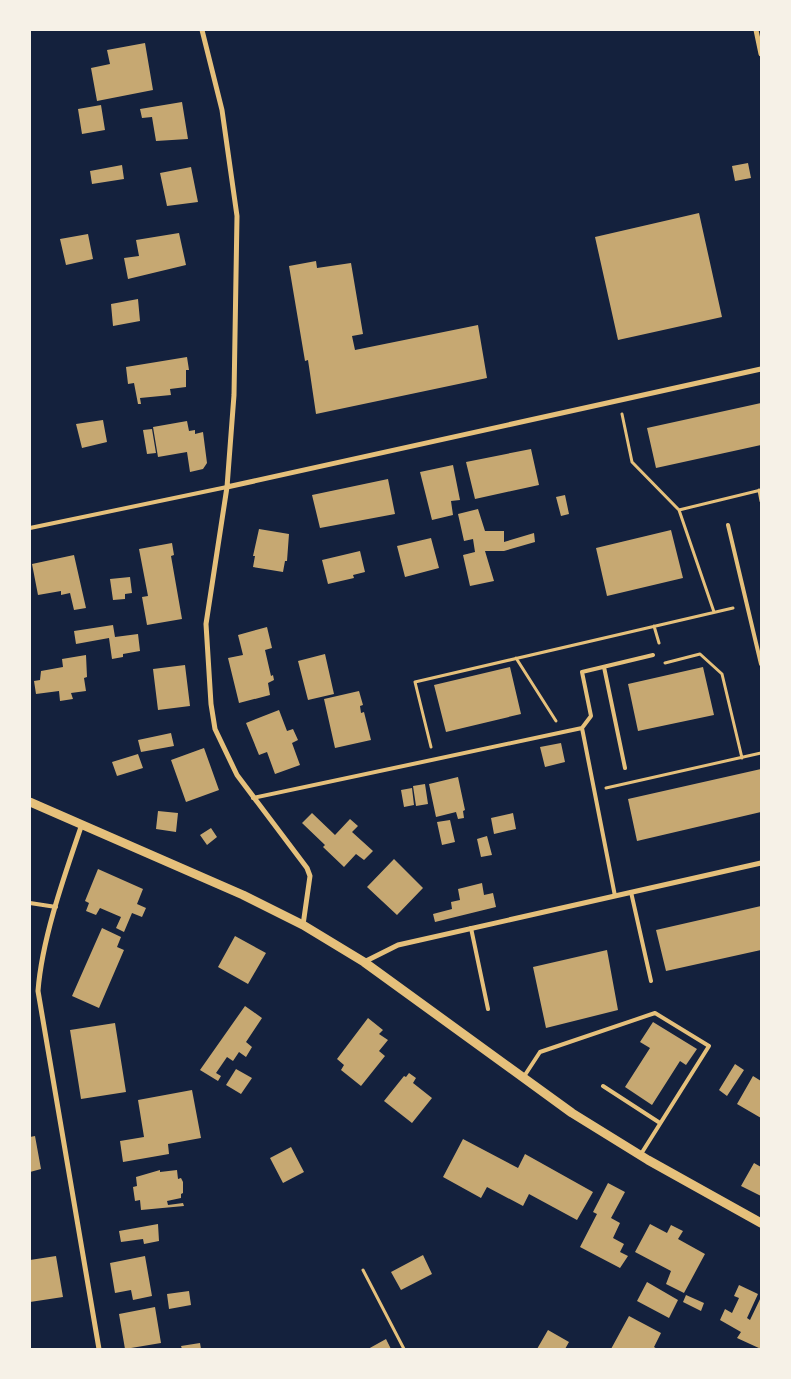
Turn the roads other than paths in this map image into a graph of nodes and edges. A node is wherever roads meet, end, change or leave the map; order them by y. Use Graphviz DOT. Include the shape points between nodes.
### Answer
graph roads {
  1 [pos="202,30"];
  2 [pos="756,30"];
  3 [pos="761,54"];
  4 [pos="761,369"];
  5 [pos="227,487"];
  6 [pos="728,525"];
  7 [pos="30,528"];
  8 [pos="653,656"];
  9 [pos="761,664"];
  10 [pos="604,667"];
  11 [pos="582,728"];
  12 [pos="625,768"];
  13 [pos="253,798"];
  14 [pos="30,802"];
  15 [pos="82,824"];
  16 [pos="761,863"];
  17 [pos="631,892"];
  18 [pos="615,896"];
  19 [pos="30,902"];
  20 [pos="56,907"];
  21 [pos="303,926"];
  22 [pos="471,928"];
  23 [pos="364,962"];
  24 [pos="651,981"];
  25 [pos="488,1009"];
  26 [pos="523,1078"];
  27 [pos="603,1086"];
  28 [pos="660,1123"];
  29 [pos="640,1155"];
  30 [pos="761,1223"];
  31 [pos="99,1349"];
  1 -- 5 [label="street" via="222,110 236,216 234,395"];
  2 -- 3 [label="street"];
  4 -- 5 [label="street"];
  5 -- 7 [label="lane"];
  5 -- 13 [label="street" via="206,624 211,704 215,729 237,775"];
  6 -- 9 [label="lane"];
  8 -- 10 [label="lane"];
  10 -- 11 [label="lane" via="582,672 592,716"];
  10 -- 12 [label="lane"];
  11 -- 13 [label="lane"];
  11 -- 18 [label="lane"];
  13 -- 21 [label="street" via="307,868 310,876"];
  14 -- 15 [label="street"];
  15 -- 20 [label="street"];
  15 -- 21 [label="street" via="265,905"];
  16 -- 17 [label="street"];
  17 -- 18 [label="street"];
  17 -- 24 [label="lane"];
  18 -- 22 [label="street"];
  19 -- 20 [label="lane"];
  20 -- 31 [label="street" via="39,974 38,991"];
  21 -- 23 [label="street"];
  22 -- 23 [label="street" via="398,946"];
  22 -- 25 [label="lane"];
  23 -- 26 [label="street"];
  26 -- 28 [label="lane" via="540,1052 655,1013 709,1046"];
  26 -- 29 [label="street"];
  27 -- 28 [label="lane"];
  28 -- 29 [label="lane"];
  29 -- 30 [label="street"];
}
